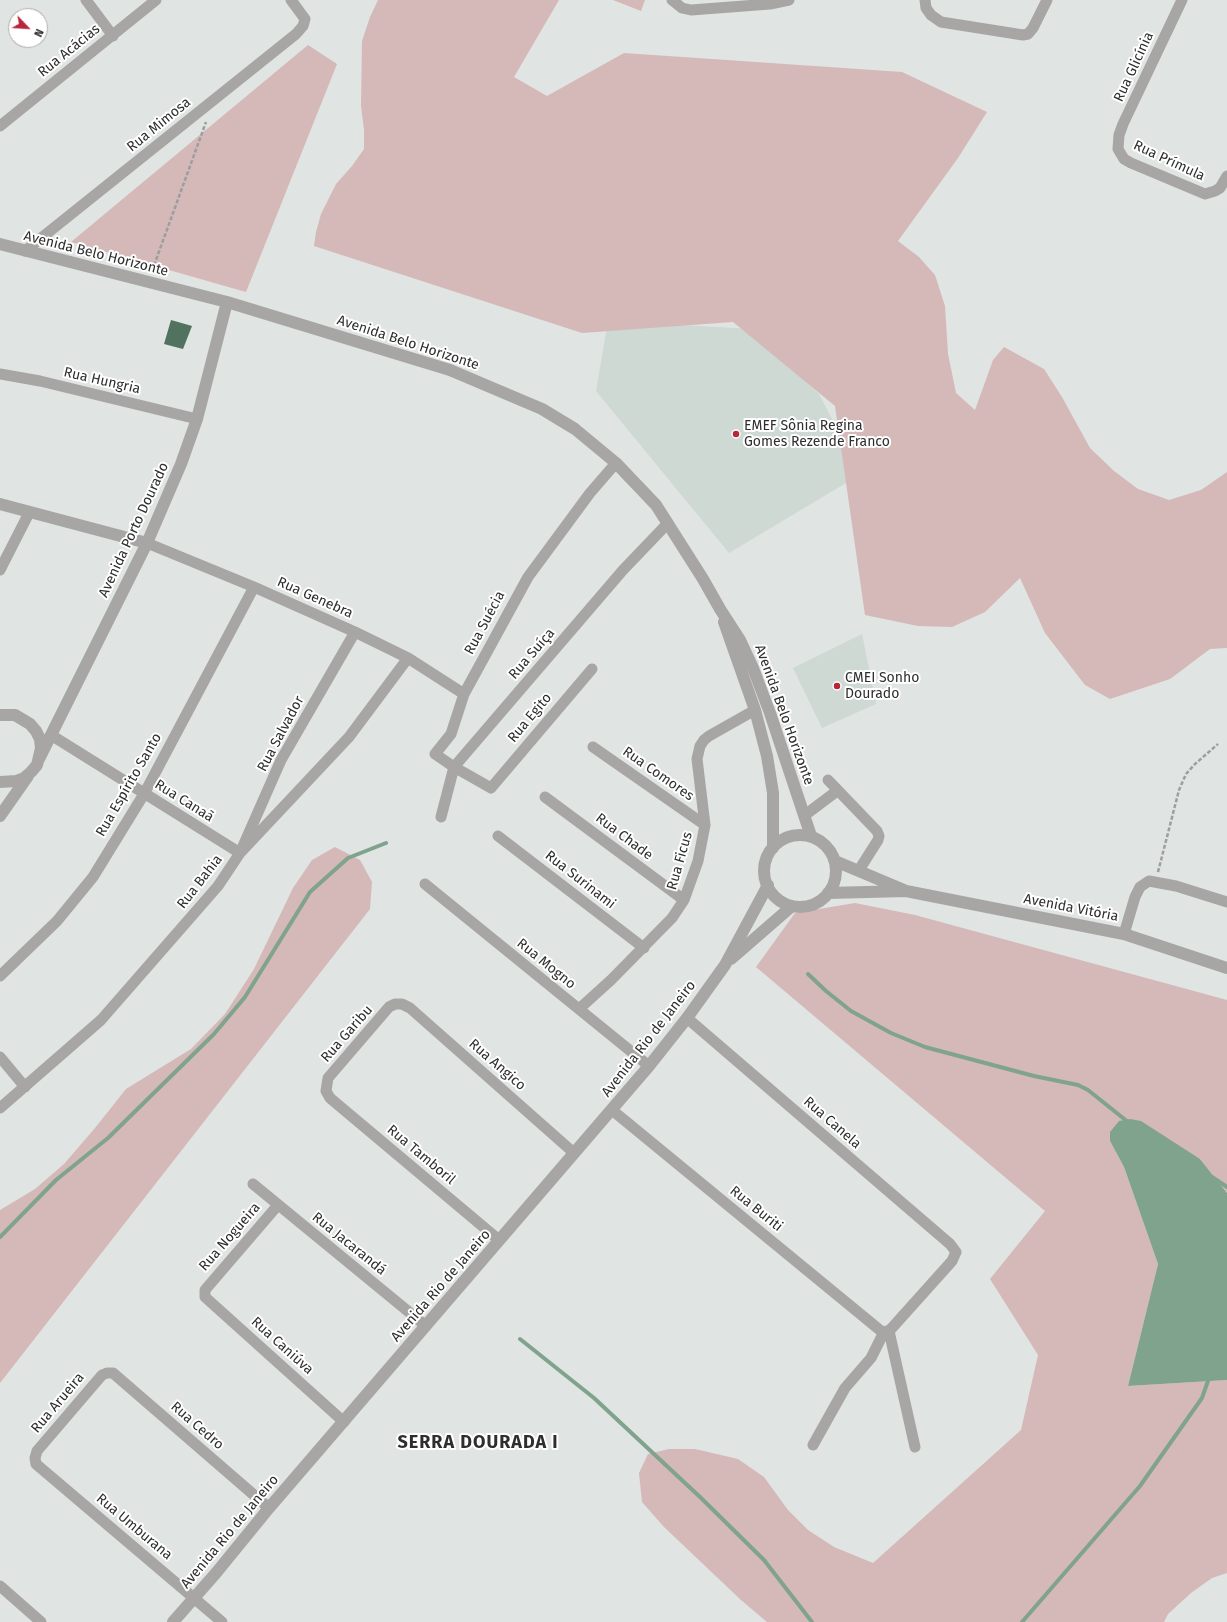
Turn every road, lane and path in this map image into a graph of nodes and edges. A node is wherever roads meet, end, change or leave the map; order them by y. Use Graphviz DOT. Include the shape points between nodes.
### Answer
graph roads {
  1 [pos="86,0"];
  2 [pos="156,0"];
  3 [pos="291,0"];
  4 [pos="672,0"];
  5 [pos="789,0"];
  6 [pos="925,0"];
  7 [pos="1047,0"];
  8 [pos="1182,0"];
  9 [pos="113,36"];
  10 [pos="214,100"];
  11 [pos="0,126"];
  12 [pos="1118,148"];
  13 [pos="1227,176"];
  14 [pos="0,244"];
  15 [pos="25,252"];
  16 [pos="148,282"];
  17 [pos="227,302"];
  18 [pos="0,374"];
  19 [pos="198,419"];
  20 [pos="616,462"];
  21 [pos="0,504"];
  22 [pos="29,513"];
  23 [pos="668,523"];
  24 [pos="148,543"];
  25 [pos="0,570"];
  26 [pos="254,587"];
  27 [pos="720,609"];
  28 [pos="355,632"];
  29 [pos="408,658"];
  30 [pos="592,669"];
  31 [pos="464,694"];
  32 [pos="754,710"];
  33 [pos="0,715"];
  34 [pos="51,735"];
  35 [pos="1218,744"];
  36 [pos="593,747"];
  37 [pos="38,760"];
  38 [pos="454,767"];
  39 [pos="31,772"];
  40 [pos="828,780"];
  41 [pos="0,782"];
  42 [pos="491,788"];
  43 [pos="838,791"];
  44 [pos="144,794"];
  45 [pos="545,797"];
  46 [pos="804,814"];
  47 [pos="0,816"];
  48 [pos="441,817"];
  49 [pos="705,825"];
  50 [pos="498,836"];
  51 [pos="811,836"];
  52 [pos="773,848"];
  53 [pos="240,853"];
  54 [pos="835,861"];
  55 [pos="859,870"];
  56 [pos="1155,882"];
  57 [pos="425,884"];
  58 [pos="768,886"];
  59 [pos="906,891"];
  60 [pos="828,893"];
  61 [pos="684,900"];
  62 [pos="1227,902"];
  63 [pos="792,906"];
  64 [pos="1124,934"];
  65 [pos="644,948"];
  66 [pos="724,965"];
  67 [pos="1227,968"];
  68 [pos="0,976"];
  69 [pos="398,1003"];
  70 [pos="579,1009"];
  71 [pos="687,1018"];
  72 [pos="0,1057"];
  73 [pos="649,1066"];
  74 [pos="25,1087"];
  75 [pos="326,1090"];
  76 [pos="0,1108"];
  77 [pos="612,1110"];
  78 [pos="574,1153"];
  79 [pos="253,1184"];
  80 [pos="278,1205"];
  81 [pos="500,1240"];
  82 [pos="205,1290"];
  83 [pos="426,1326"];
  84 [pos="885,1331"];
  85 [pos="102,1375"];
  86 [pos="344,1422"];
  87 [pos="813,1445"];
  88 [pos="915,1447"];
  89 [pos="37,1450"];
  90 [pos="269,1508"];
  91 [pos="0,1586"];
  92 [pos="193,1598"];
  93 [pos="40,1622"];
  94 [pos="173,1622"];
  95 [pos="222,1622"];
  1 -- 9 [label="street"];
  2 -- 9 [label="street, Rua Acácias"];
  3 -- 10 [label="street, Rua Mimosa" via="304,17 303,26"];
  4 -- 5 [label="street" via="682,8 691,10 770,4"];
  6 -- 7 [label="street" via="926,8 931,15 941,22 1023,35 1028,34 1033,28"];
  8 -- 12 [label="street, Rua Glicínia" via="1123,124"];
  9 -- 11 [label="street, Rua Acácias"];
  10 -- 15 [label="street, Rua Mimosa"];
  10 -- 16 [label="path"];
  12 -- 13 [label="street, Rua Prímula" via="1124,158 1131,163 1205,194 1220,188"];
  14 -- 15 [label="street, Avenida Belo Horizonte"];
  15 -- 16 [label="street, Avenida Belo Horizonte"];
  16 -- 17 [label="street, Avenida Belo Horizonte"];
  17 -- 19 [label="street, Avenida Porto Dourado"];
  17 -- 20 [label="street, Avenida Belo Horizonte" via="450,370 493,387 542,409 575,429"];
  18 -- 19 [label="street, Rua Hungria" via="40,381"];
  19 -- 24 [label="street, Avenida Porto Dourado"];
  20 -- 23 [label="street, Avenida Belo Horizonte" via="656,505"];
  20 -- 31 [label="street, Rua Suécia" via="581,504 528,577"];
  21 -- 22 [label="street"];
  22 -- 24 [label="street"];
  22 -- 25 [label="street"];
  23 -- 27 [label="street, Avenida Belo Horizonte"];
  23 -- 38 [label="street, Rua Suíça" via="623,570"];
  24 -- 26 [label="street, Rua Genebra"];
  24 -- 34 [label="street, Avenida Porto Dourado"];
  26 -- 28 [label="street, Rua Genebra"];
  26 -- 44 [label="street, Rua Espírito Santo"];
  27 -- 32 [label="street, Avenida Belo Horizonte"];
  27 -- 46 [label="street, Avenida Belo Horizonte" via="740,640 753,668"];
  28 -- 29 [label="street, Rua Genebra"];
  28 -- 53 [label="street, Rua Salvador" via="281,760"];
  29 -- 31 [label="street, Rua Genebra"];
  29 -- 53 [label="street, Rua Bahia" via="349,737"];
  30 -- 42 [label="street, Rua Egito"];
  31 -- 38 [label="street, Rua Suécia" via="450,734 435,754"];
  32 -- 49 [label="street, Rua Ficus" via="709,736 700,746 697,759"];
  32 -- 52 [label="street, Avenida Belo Horizonte" via="773,792"];
  33 -- 37 [label="street" via="15,715 30,724 40,739"];
  34 -- 37 [label="street, Avenida Porto Dourado"];
  34 -- 44 [label="street, Rua Canaã"];
  35 -- 56 [label="path" via="1186,774 1179,790"];
  36 -- 49 [label="street, Rua Comores"];
  37 -- 39 [label="street, Avenida Porto Dourado"];
  38 -- 42 [label="street, Rua Suécia"];
  38 -- 48 [label="street, Rua Suíça"];
  39 -- 41 [label="street" via="16,781"];
  39 -- 47 [label="street"];
  40 -- 43 [label="street"];
  43 -- 46 [label="street"];
  43 -- 55 [label="street" via="879,836"];
  44 -- 53 [label="street, Rua Canaã"];
  44 -- 68 [label="street, Rua Espírito Santo" via="93,877 57,921"];
  45 -- 61 [label="street, Rua Chade"];
  46 -- 51 [label="street, Avenida Belo Horizonte"];
  49 -- 61 [label="street, Rua Ficus" via="698,861"];
  50 -- 65 [label="street, Rua Surinami"];
  51 -- 52 [label="street" via="790,836"];
  51 -- 54 [label="street" via="826,846"];
  52 -- 58 [label="street" via="765,866"];
  53 -- 74 [label="street, Rua Bahia" via="218,886 101,1020"];
  54 -- 55 [label="street, Avenida Vitória"];
  54 -- 60 [label="street" via="835,878"];
  55 -- 59 [label="street, Avenida Vitória"];
  56 -- 62 [label="street"];
  56 -- 64 [label="street" via="1140,887"];
  57 -- 70 [label="street, Rua Mogno"];
  58 -- 63 [label="street" via="778,899"];
  58 -- 66 [label="street, Avenida Rio de Janeiro"];
  59 -- 60 [label="street, Avenida Vitória"];
  59 -- 64 [label="street, Avenida Vitória"];
  60 -- 63 [label="street" via="812,904"];
  61 -- 65 [label="street, Rua Ficus" via="672,918"];
  63 -- 66 [label="street, Avenida Rio de Janeiro"];
  64 -- 67 [label="street, Avenida Vitória"];
  65 -- 70 [label="street, Rua Ficus"];
  66 -- 71 [label="street, Avenida Rio de Janeiro"];
  69 -- 75 [label="street, Rua Garibu" via="389,1007 328,1078"];
  69 -- 78 [label="street, Rua Angico" via="410,1008"];
  70 -- 73 [label="street, Rua Mogno"];
  71 -- 73 [label="street, Avenida Rio de Janeiro"];
  71 -- 84 [label="street, Rua Canela" via="950,1244 956,1252 952,1262"];
  72 -- 74 [label="street"];
  73 -- 77 [label="street, Avenida Rio de Janeiro"];
  74 -- 76 [label="street, Rua Bahia"];
  75 -- 81 [label="street, Rua Tamboril" via="334,1102"];
  77 -- 78 [label="street, Avenida Rio de Janeiro"];
  77 -- 84 [label="street, Rua Buriti"];
  78 -- 81 [label="street, Avenida Rio de Janeiro"];
  79 -- 80 [label="street, Rua Jacarandá"];
  80 -- 82 [label="street, Rua Nogueira"];
  80 -- 83 [label="street, Rua Jacarandá"];
  81 -- 83 [label="street, Avenida Rio de Janeiro"];
  82 -- 86 [label="street, Rua Caniúva" via="205,1298"];
  83 -- 86 [label="street, Avenida Rio de Janeiro"];
  84 -- 87 [label="street" via="871,1358 846,1388"];
  84 -- 88 [label="street"];
  85 -- 89 [label="street, Rua Arueira"];
  85 -- 90 [label="street, Rua Cedro" via="114,1373"];
  86 -- 90 [label="street, Avenida Rio de Janeiro"];
  89 -- 92 [label="street, Rua Umburana" via="36,1464"];
  90 -- 92 [label="street, Avenida Rio de Janeiro"];
  91 -- 93 [label="street"];
  92 -- 94 [label="street, Avenida Rio de Janeiro"];
  92 -- 95 [label="street, Rua Umburana"];
}
